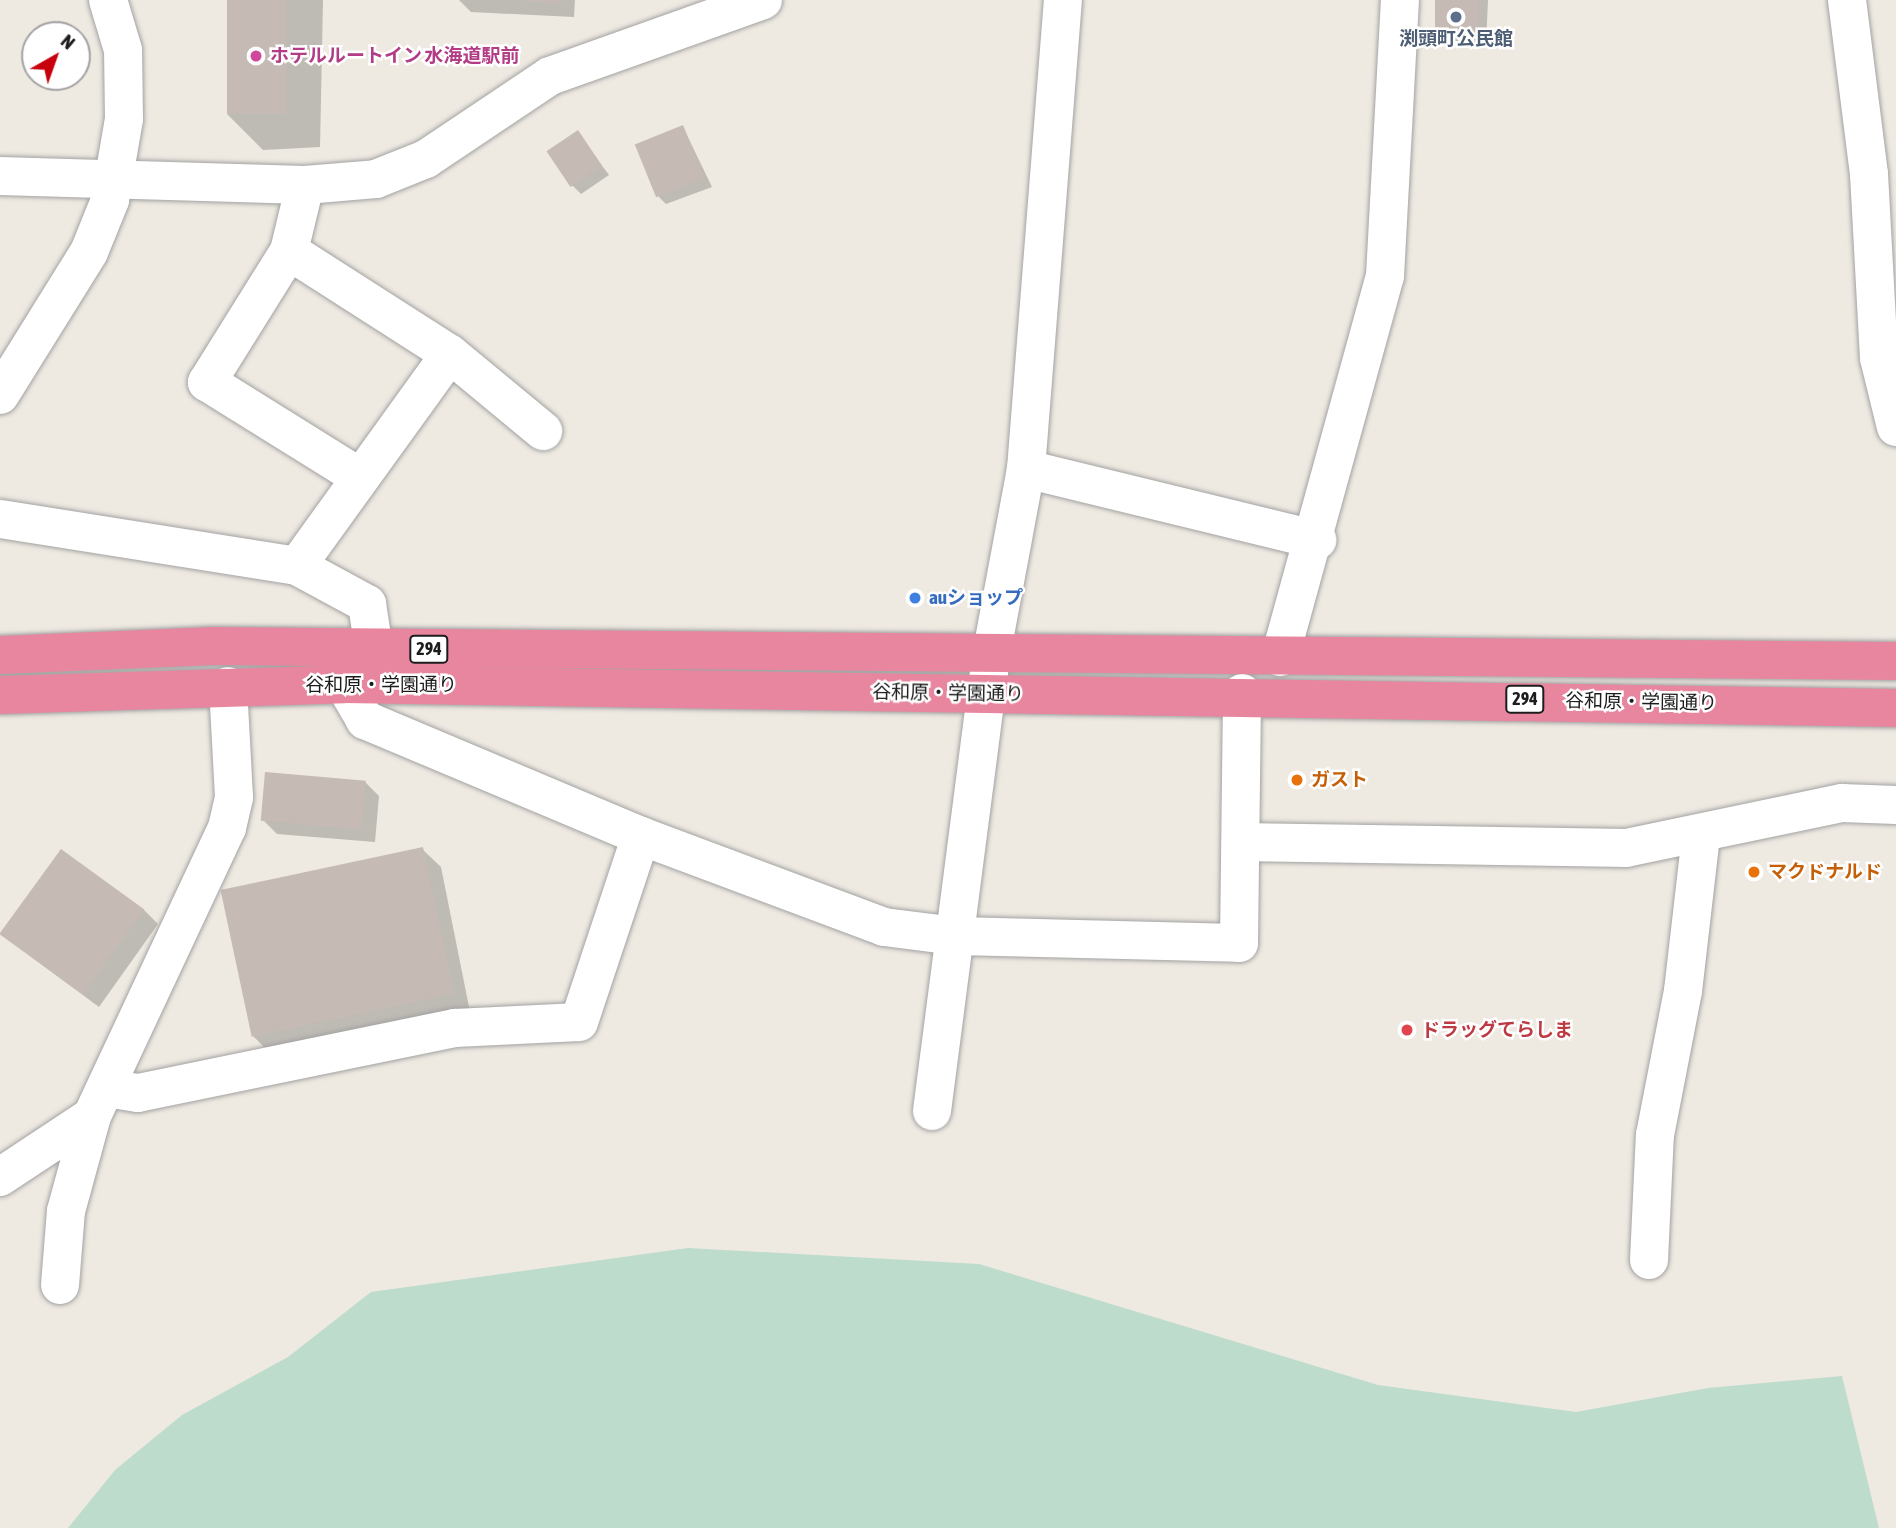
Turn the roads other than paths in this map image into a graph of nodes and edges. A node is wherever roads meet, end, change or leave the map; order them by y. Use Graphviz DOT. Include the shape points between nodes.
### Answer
graph roads {
  1 [pos="108,0"];
  2 [pos="763,0"];
  3 [pos="1063,0"];
  4 [pos="1400,0"];
  5 [pos="1847,0"];
  6 [pos="0,176"];
  7 [pos="116,176"];
  8 [pos="305,185"];
  9 [pos="289,251"];
  10 [pos="450,354"];
  11 [pos="0,396"];
  12 [pos="1896,426"];
  13 [pos="543,431"];
  14 [pos="1026,469"];
  15 [pos="358,476"];
  16 [pos="0,519"];
  17 [pos="1317,540"];
  18 [pos="297,566"];
  19 [pos="374,650"];
  20 [pos="0,655"];
  21 [pos="991,656"];
  22 [pos="1280,657"];
  23 [pos="1896,661"];
  24 [pos="344,684"];
  25 [pos="228,686"];
  26 [pos="1242,693"];
  27 [pos="987,694"];
  28 [pos="0,695"];
  29 [pos="1896,708"];
  30 [pos="1896,805"];
  31 [pos="1701,835"];
  32 [pos="641,836"];
  33 [pos="1242,842"];
  34 [pos="956,936"];
  35 [pos="99,1102"];
  36 [pos="932,1111"];
  37 [pos="0,1177"];
  38 [pos="1649,1261"];
  39 [pos="60,1285"];
  1 -- 7 [label="street" via="123,50 124,119"];
  2 -- 8 [label="street" via="550,76 426,159 376,179"];
  3 -- 14 [label="street"];
  4 -- 17 [label="street" via="1385,276"];
  5 -- 12 [label="street" via="1869,174 1879,358"];
  6 -- 7 [label="street"];
  7 -- 8 [label="street"];
  7 -- 11 [label="street" via="89,252"];
  8 -- 9 [label="street"];
  9 -- 10 [label="street"];
  9 -- 15 [label="street" via="206,382"];
  10 -- 13 [label="street"];
  10 -- 15 [label="street"];
  14 -- 17 [label="street"];
  14 -- 21 [label="street"];
  15 -- 18 [label="street"];
  16 -- 18 [label="street"];
  17 -- 22 [label="street"];
  18 -- 19 [label="street" via="367,604"];
  19 -- 20 [label="highway, 谷和原・学園通り / 294" via="214,646"];
  19 -- 21 [label="highway, 谷和原・学園通り / 294"];
  21 -- 22 [label="highway, 谷和原・学園通り / 294"];
  21 -- 27 [label="street"];
  22 -- 23 [label="highway, 谷和原・学園通り / 294"];
  24 -- 25 [label="highway, 谷和原・学園通り / 294"];
  24 -- 27 [label="highway, 谷和原・学園通り / 294"];
  24 -- 32 [label="street" via="365,720"];
  25 -- 28 [label="highway, 谷和原・学園通り / 294"];
  25 -- 35 [label="street" via="234,797 227,828"];
  26 -- 27 [label="highway, 谷和原・学園通り / 294"];
  26 -- 29 [label="highway, 谷和原・学園通り / 294"];
  26 -- 33 [label="street"];
  27 -- 34 [label="street"];
  30 -- 31 [label="street" via="1842,803"];
  31 -- 33 [label="street" via="1626,848"];
  31 -- 38 [label="street" via="1683,991 1655,1135"];
  32 -- 34 [label="street" via="884,927"];
  32 -- 35 [label="street" via="579,1022 455,1028"];
  33 -- 34 [label="street" via="1239,943"];
  34 -- 36 [label="street"];
  35 -- 37 [label="street"];
  35 -- 39 [label="street" via="66,1211"];
}
